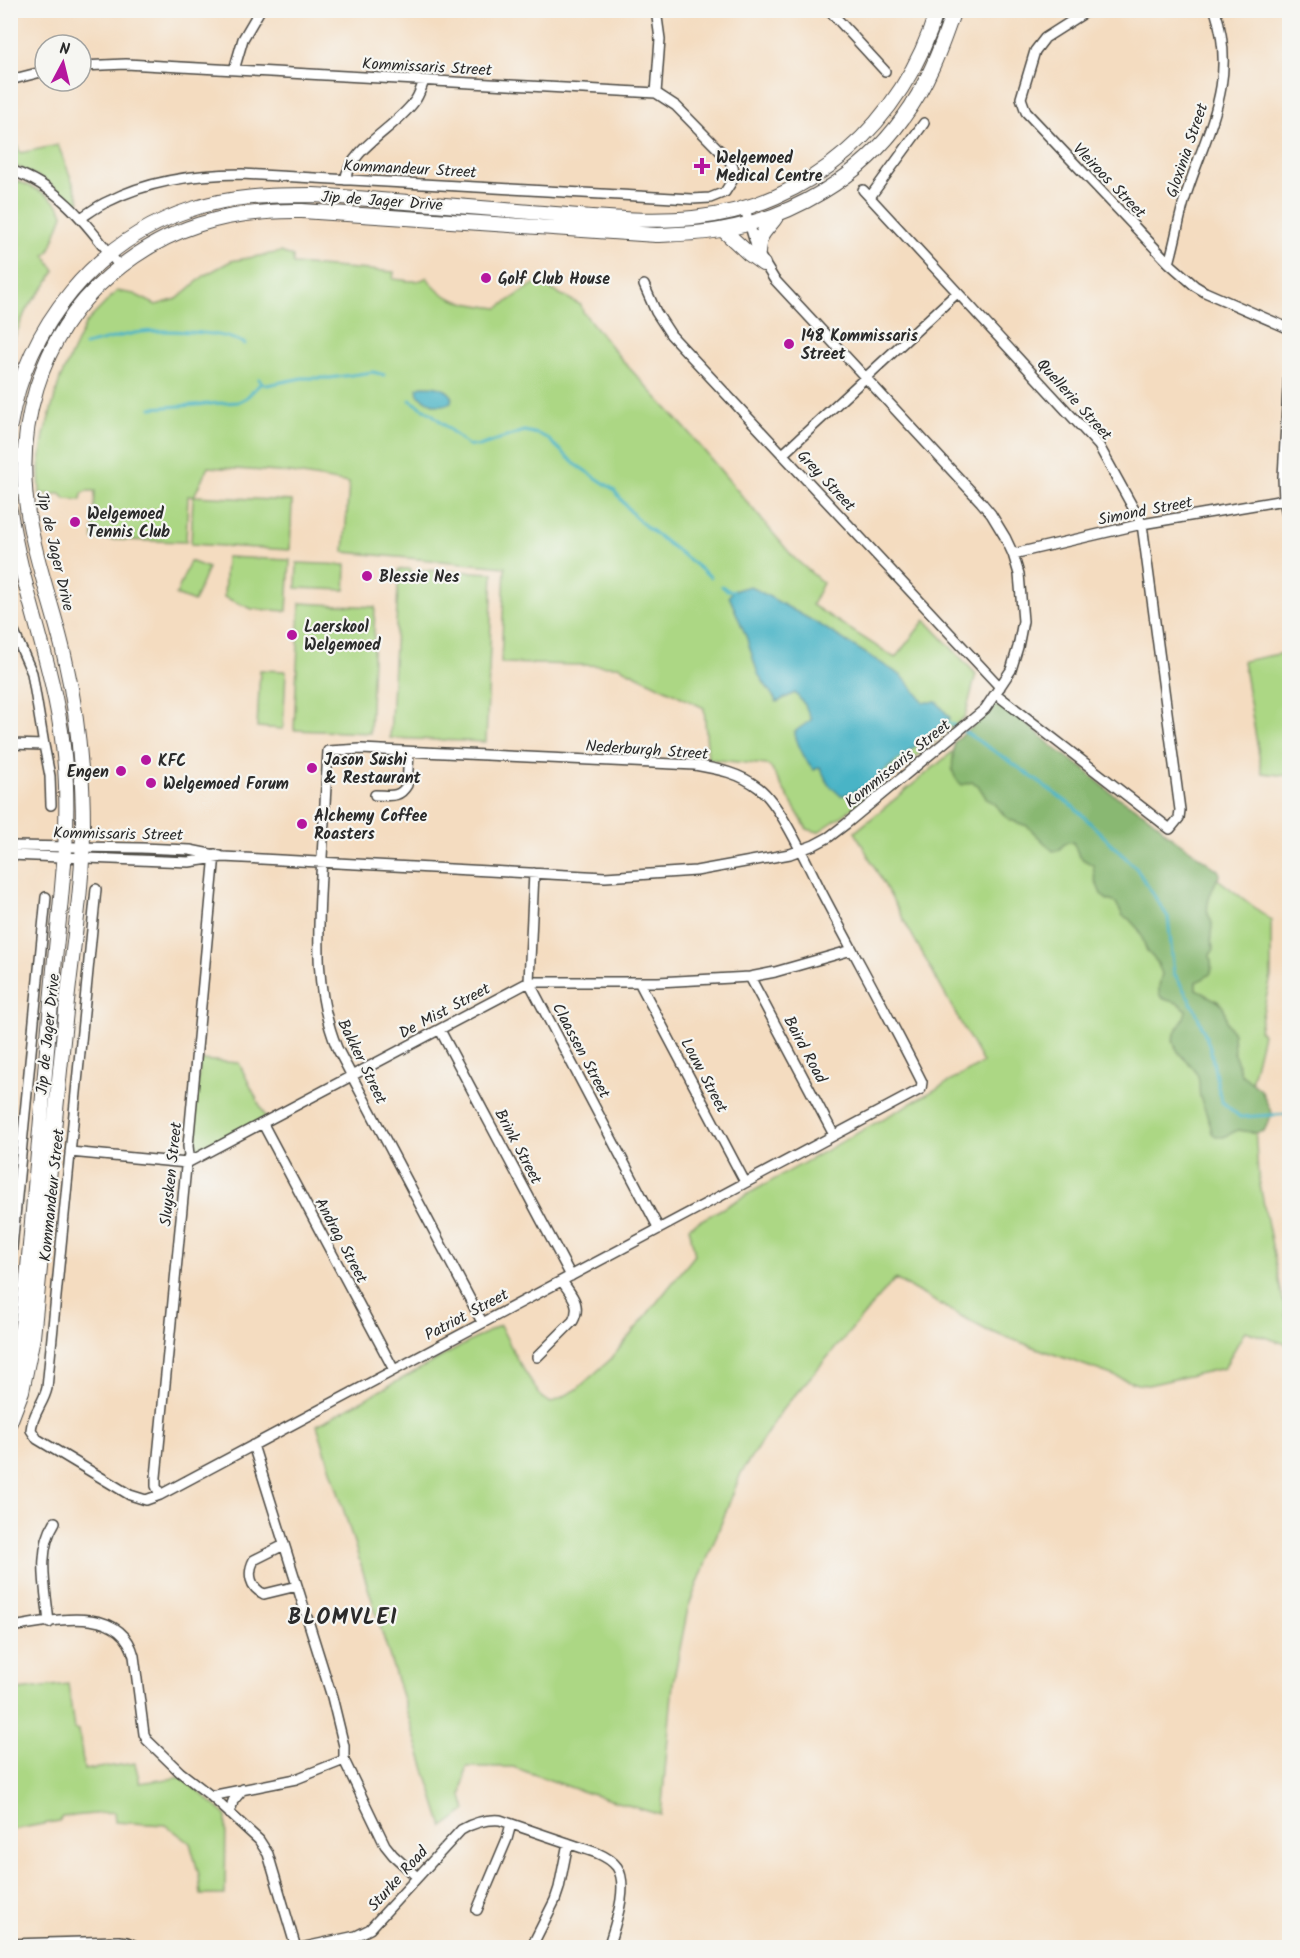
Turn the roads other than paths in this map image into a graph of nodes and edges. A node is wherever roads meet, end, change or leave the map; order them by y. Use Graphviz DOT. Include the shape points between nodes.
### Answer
graph roads {
  1 [pos="260,10"];
  2 [pos="656,10"];
  3 [pos="829,10"];
  4 [pos="937,10"];
  5 [pos="954,10"];
  6 [pos="1089,10"];
  7 [pos="1215,10"];
  8 [pos="93,65"];
  9 [pos="234,70"];
  10 [pos="885,71"];
  11 [pos="33,74"];
  12 [pos="10,80"];
  13 [pos="424,81"];
  14 [pos="656,93"];
  15 [pos="924,123"];
  16 [pos="10,170"];
  17 [pos="345,180"];
  18 [pos="863,190"];
  19 [pos="870,197"];
  20 [pos="745,209"];
  21 [pos="778,213"];
  22 [pos="81,218"];
  23 [pos="749,224"];
  24 [pos="723,230"];
  25 [pos="110,254"];
  26 [pos="761,258"];
  27 [pos="1169,263"];
  28 [pos="120,267"];
  29 [pos="644,285"];
  30 [pos="957,293"];
  31 [pos="1290,329"];
  32 [pos="1290,352"];
  33 [pos="865,378"];
  34 [pos="10,425"];
  35 [pos="783,454"];
  36 [pos="1284,500"];
  37 [pos="11,515"];
  38 [pos="1142,524"];
  39 [pos="1290,530"];
  40 [pos="32,537"];
  41 [pos="1013,554"];
  42 [pos="10,624"];
  43 [pos="44,647"];
  44 [pos="998,691"];
  45 [pos="10,744"];
  46 [pos="44,745"];
  47 [pos="328,751"];
  48 [pos="409,752"];
  49 [pos="375,795"];
  50 [pos="51,805"];
  51 [pos="1170,829"];
  52 [pos="10,846"];
  53 [pos="800,851"];
  54 [pos="64,852"];
  55 [pos="82,852"];
  56 [pos="10,855"];
  57 [pos="218,857"];
  58 [pos="322,862"];
  59 [pos="534,873"];
  60 [pos="96,889"];
  61 [pos="46,897"];
  62 [pos="852,950"];
  63 [pos="750,977"];
  64 [pos="529,982"];
  65 [pos="639,982"];
  66 [pos="440,1030"];
  67 [pos="352,1076"];
  68 [pos="921,1089"];
  69 [pos="263,1124"];
  70 [pos="834,1135"];
  71 [pos="70,1152"];
  72 [pos="187,1163"];
  73 [pos="745,1182"];
  74 [pos="659,1229"];
  75 [pos="10,1268"];
  76 [pos="566,1278"];
  77 [pos="482,1323"];
  78 [pos="537,1357"];
  79 [pos="394,1370"];
  80 [pos="10,1386"];
  81 [pos="10,1422"];
  82 [pos="31,1430"];
  83 [pos="253,1445"];
  84 [pos="160,1495"];
  85 [pos="55,1522"];
  86 [pos="284,1545"];
  87 [pos="297,1586"];
  88 [pos="49,1623"];
  89 [pos="10,1627"];
  90 [pos="344,1760"];
  91 [pos="243,1789"];
  92 [pos="211,1796"];
  93 [pos="230,1814"];
  94 [pos="511,1824"];
  95 [pos="568,1843"];
  96 [pos="417,1876"];
  97 [pos="477,1910"];
  98 [pos="10,1944"];
  99 [pos="140,1947"];
  100 [pos="298,1947"];
  101 [pos="531,1947"];
  102 [pos="608,1947"];
  1 -- 9 [label="street" via="243,39"];
  2 -- 14 [label="street" via="660,39"];
  3 -- 10 [label="street"];
  4 -- 20 [label="main road, Jip de Jager Drive" via="904,84 865,136 814,178"];
  5 -- 21 [label="main road, Jip de Jager Drive" via="932,69 908,111 883,142 843,179"];
  6 -- 27 [label="street, Vleiroos Street" via="1039,44 1022,91 1022,105"];
  7 -- 27 [label="street, Gloxinia Street" via="1224,55 1219,102 1185,196"];
  8 -- 9 [label="street, Kommissaris Street"];
  9 -- 13 [label="street, Kommissaris Street"];
  11 -- 12 [label="street"];
  13 -- 14 [label="street, Kommissaris Street"];
  13 -- 17 [label="street" via="410,108 352,162"];
  14 -- 17 [label="street, Kommandeur Street" via="676,106 733,166 734,175 721,194 692,199"];
  15 -- 19 [label="street"];
  16 -- 22 [label="street" via="44,185"];
  17 -- 22 [label="street, Kommandeur Street" via="242,174 184,178 110,200"];
  18 -- 19 [label="street, Quellerie Street"];
  19 -- 30 [label="street, Quellerie Street"];
  20 -- 23 [label="street, Kommissaris Street"];
  20 -- 25 [label="main road, Jip de Jager Drive" via="658,219 313,195 257,196 218,202 176,215 132,237"];
  21 -- 23 [label="main road, Jip de Jager Drive"];
  21 -- 26 [label="main road" via="760,236"];
  22 -- 25 [label="street"];
  23 -- 24 [label="main road, Jip de Jager Drive"];
  23 -- 26 [label="street, Kommissaris Street"];
  24 -- 26 [label="main road" via="749,254"];
  24 -- 28 [label="main road, Jip de Jager Drive" via="621,233 276,210 202,222 155,243"];
  25 -- 28 [label="street"];
  25 -- 34 [label="main road, Jip de Jager Drive" via="82,279 50,319 22,378"];
  26 -- 33 [label="street, Kommissaris Street" via="774,279"];
  27 -- 31 [label="street, Vleiroos Street" via="1205,292"];
  28 -- 40 [label="main road, Jip de Jager Drive" via="69,320 38,383 27,422 23,461"];
  29 -- 35 [label="street, Grey Street" via="671,335"];
  30 -- 33 [label="street"];
  30 -- 38 [label="street, Quellerie Street" via="1099,446"];
  32 -- 36 [label="street"];
  33 -- 35 [label="street"];
  33 -- 41 [label="street, Kommissaris Street" via="981,502"];
  35 -- 44 [label="street, Grey Street"];
  36 -- 38 [label="street, Simond Street"];
  36 -- 39 [label="street"];
  37 -- 43 [label="main road"];
  38 -- 41 [label="street, Simond Street"];
  38 -- 51 [label="street, Quellerie Street" via="1180,810"];
  40 -- 43 [label="main road" via="25,552 42,617"];
  40 -- 55 [label="main road, Jip de Jager Drive" via="73,698 81,760"];
  41 -- 44 [label="street, Kommissaris Street" via="1023,621 1011,670"];
  42 -- 46 [label="street" via="32,674"];
  43 -- 54 [label="main road, Jip de Jager Drive" via="64,747"];
  44 -- 51 [label="street, Grey Street"];
  44 -- 53 [label="street, Kommissaris Street" via="963,729 829,837"];
  45 -- 46 [label="street"];
  46 -- 50 [label="street"];
  47 -- 48 [label="street, Nederburgh Street"];
  47 -- 58 [label="street, Bakker Street"];
  48 -- 49 [label="street" via="405,790 396,795"];
  48 -- 53 [label="street, Nederburgh Street" via="695,765 723,770 759,788 768,797"];
  52 -- 54 [label="street, Kommissaris Street"];
  53 -- 59 [label="street, Kommissaris Street" via="696,871 605,877"];
  53 -- 62 [label="street, Nederburgh Street"];
  54 -- 55 [label="street, Kommissaris Street"];
  54 -- 56 [label="street, Kommissaris Street"];
  54 -- 80 [label="main road, Jip de Jager Drive" via="28,1268"];
  55 -- 57 [label="street, Kommissaris Street" via="190,850"];
  55 -- 81 [label="main road, Jip de Jager Drive" via="33,1337 22,1391"];
  57 -- 58 [label="street, Kommissaris Street"];
  57 -- 72 [label="street, Sluysken Street"];
  58 -- 59 [label="street, Kommissaris Street"];
  58 -- 67 [label="street, Bakker Street" via="318,967 328,1027"];
  59 -- 64 [label="street"];
  60 -- 71 [label="street, Kommandeur Street"];
  61 -- 75 [label="street, Kommandeur Street"];
  62 -- 63 [label="street, De Mist Street"];
  62 -- 68 [label="street, Nederburgh Street" via="922,1082"];
  63 -- 65 [label="street, De Mist Street"];
  63 -- 70 [label="street, Baird Road"];
  64 -- 65 [label="street, De Mist Street"];
  64 -- 66 [label="street, De Mist Street"];
  64 -- 74 [label="street, Claassen Street"];
  65 -- 73 [label="street, Louw Street"];
  66 -- 67 [label="street, De Mist Street"];
  66 -- 76 [label="street, Brink Street"];
  67 -- 69 [label="street, De Mist Street"];
  67 -- 77 [label="street, Bakker Street"];
  68 -- 70 [label="street, Patriot Street"];
  69 -- 72 [label="street, De Mist Street"];
  69 -- 79 [label="street, Andrag Street"];
  70 -- 73 [label="street, Patriot Street"];
  71 -- 72 [label="street"];
  71 -- 82 [label="street, Kommandeur Street" via="47,1388"];
  72 -- 84 [label="street, Sluysken Street" via="156,1477"];
  73 -- 74 [label="street, Patriot Street"];
  74 -- 76 [label="street, Patriot Street"];
  76 -- 77 [label="street, Patriot Street"];
  76 -- 78 [label="street, Brink Street" via="576,1314"];
  77 -- 79 [label="street, Patriot Street"];
  79 -- 83 [label="street, Patriot Street"];
  82 -- 84 [label="street, Patriot Street" via="37,1439 135,1498 146,1500"];
  83 -- 84 [label="street, Patriot Street"];
  83 -- 86 [label="street"];
  85 -- 88 [label="street" via="47,1536 44,1554"];
  86 -- 87 [label="street"];
  86 -- 87 [label="street" via="254,1560 252,1582 254,1588 264,1593"];
  87 -- 90 [label="street" via="332,1697"];
  88 -- 89 [label="street"];
  88 -- 92 [label="street" via="98,1621 123,1635 134,1656 147,1740"];
  90 -- 91 [label="street" via="296,1779"];
  90 -- 96 [label="street" via="385,1845"];
  91 -- 92 [label="street"];
  91 -- 93 [label="street"];
  92 -- 93 [label="street"];
  93 -- 100 [label="street" via="264,1847"];
  94 -- 95 [label="street"];
  94 -- 96 [label="street, Sturke Road" via="493,1819 461,1830"];
  94 -- 97 [label="street"];
  95 -- 101 [label="street" via="555,1900"];
  95 -- 102 [label="street" via="607,1858 620,1872 620,1905"];
  96 -- 100 [label="street, Sturke Road" via="365,1932"];
  98 -- 99 [label="street" via="118,1941"];
}
